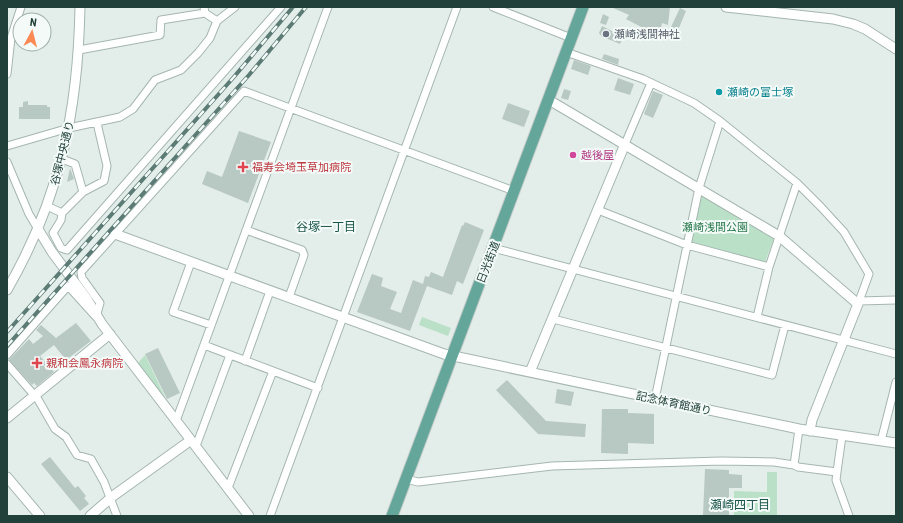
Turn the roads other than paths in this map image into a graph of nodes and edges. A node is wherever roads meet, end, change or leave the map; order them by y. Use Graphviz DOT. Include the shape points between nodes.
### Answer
graph roads {
  1 [pos="21,7"];
  2 [pos="80,7"];
  3 [pos="236,7"];
  4 [pos="281,7"];
  5 [pos="328,7"];
  6 [pos="457,7"];
  7 [pos="493,7"];
  8 [pos="583,7"];
  9 [pos="726,7"];
  10 [pos="204,10"];
  11 [pos="217,21"];
  12 [pos="9,37"];
  13 [pos="571,38"];
  14 [pos="896,49"];
  15 [pos="79,50"];
  16 [pos="566,52"];
  17 [pos="7,74"];
  18 [pos="651,84"];
  19 [pos="549,100"];
  20 [pos="291,109"];
  21 [pos="720,121"];
  22 [pos="97,123"];
  23 [pos="69,128"];
  24 [pos="7,142"];
  25 [pos="625,144"];
  26 [pos="7,146"];
  27 [pos="405,151"];
  28 [pos="62,159"];
  29 [pos="7,162"];
  30 [pos="797,183"];
  31 [pos="699,188"];
  32 [pos="514,191"];
  33 [pos="83,192"];
  34 [pos="47,206"];
  35 [pos="598,210"];
  36 [pos="62,213"];
  37 [pos="38,229"];
  38 [pos="246,230"];
  39 [pos="115,234"];
  40 [pos="779,236"];
  41 [pos="687,246"];
  42 [pos="493,248"];
  43 [pos="191,262"];
  44 [pos="769,267"];
  45 [pos="574,268"];
  46 [pos="230,276"];
  47 [pos="7,290"];
  48 [pos="270,291"];
  49 [pos="677,296"];
  50 [pos="289,297"];
  51 [pos="896,300"];
  52 [pos="858,302"];
  53 [pos="96,317"];
  54 [pos="757,317"];
  55 [pos="344,318"];
  56 [pos="553,319"];
  57 [pos="211,325"];
  58 [pos="785,325"];
  59 [pos="110,334"];
  60 [pos="845,341"];
  61 [pos="204,345"];
  62 [pos="666,348"];
  63 [pos="896,354"];
  64 [pos="7,355"];
  65 [pos="230,355"];
  66 [pos="452,356"];
  67 [pos="245,360"];
  68 [pos="7,364"];
  69 [pos="273,371"];
  70 [pos="530,372"];
  71 [pos="896,382"];
  72 [pos="318,388"];
  73 [pos="36,396"];
  74 [pos="655,399"];
  75 [pos="7,418"];
  76 [pos="176,420"];
  77 [pos="799,429"];
  78 [pos="810,431"];
  79 [pos="842,436"];
  80 [pos="881,441"];
  81 [pos="194,443"];
  82 [pos="896,443"];
  83 [pos="794,465"];
  84 [pos="837,472"];
  85 [pos="7,478"];
  86 [pos="406,479"];
  87 [pos="228,488"];
  88 [pos="110,499"];
  89 [pos="40,516"];
  90 [pos="90,516"];
  91 [pos="117,516"];
  92 [pos="249,516"];
  93 [pos="270,516"];
  94 [pos="392,516"];
  95 [pos="849,516"];
  1 -- 12 [label="street"];
  2 -- 15 [label="street, 谷塚中央通り"];
  3 -- 11 [label="street"];
  4 -- 36 [label="street" via="67,250 61,248 53,234"];
  5 -- 20 [label="street"];
  6 -- 27 [label="street"];
  7 -- 13 [label="street"];
  8 -- 13 [label="main road, 日光街道"];
  9 -- 14 [label="street" via="833,19 865,29"];
  10 -- 11 [label="street"];
  10 -- 15 [label="street" via="161,20 160,35"];
  11 -- 22 [label="street" via="210,38 182,70 155,80 133,109 120,117"];
  12 -- 17 [label="street"];
  13 -- 16 [label="main road, 日光街道"];
  15 -- 23 [label="street, 谷塚中央通り"];
  16 -- 18 [label="street"];
  16 -- 19 [label="main road, 日光街道"];
  18 -- 21 [label="street" via="694,103"];
  18 -- 25 [label="street"];
  19 -- 25 [label="street"];
  19 -- 32 [label="main road, 日光街道"];
  20 -- 27 [label="street"];
  20 -- 38 [label="street"];
  20 -- 39 [label="street" via="244,91"];
  21 -- 30 [label="street"];
  21 -- 31 [label="street"];
  22 -- 23 [label="street"];
  22 -- 33 [label="street" via="107,166 106,174 104,181"];
  23 -- 26 [label="street"];
  23 -- 28 [label="street, 谷塚中央通り"];
  24 -- 26 [label="street"];
  25 -- 31 [label="street"];
  25 -- 35 [label="street"];
  27 -- 32 [label="street"];
  27 -- 55 [label="street"];
  28 -- 33 [label="street" via="75,164"];
  28 -- 34 [label="street, 谷塚中央通り"];
  29 -- 37 [label="street" via="28,214"];
  30 -- 40 [label="street"];
  30 -- 52 [label="street" via="844,232 869,274"];
  31 -- 40 [label="street"];
  31 -- 41 [label="street"];
  32 -- 42 [label="main road, 日光街道"];
  33 -- 36 [label="street"];
  34 -- 36 [label="street"];
  34 -- 37 [label="street, 谷塚中央通り"];
  35 -- 41 [label="street"];
  35 -- 45 [label="street"];
  37 -- 47 [label="street, 谷塚中央通り"];
  37 -- 53 [label="street" via="88,299"];
  38 -- 46 [label="street"];
  38 -- 50 [label="street" via="302,250 304,255"];
  39 -- 43 [label="street, 記念体育館通り"];
  39 -- 53 [label="street" via="81,272 82,278 100,303"];
  40 -- 44 [label="street"];
  40 -- 52 [label="street"];
  41 -- 44 [label="street"];
  41 -- 49 [label="street"];
  42 -- 45 [label="street"];
  42 -- 66 [label="main road, 日光街道"];
  43 -- 46 [label="street, 記念体育館通り"];
  43 -- 57 [label="street" via="173,312"];
  44 -- 54 [label="street"];
  45 -- 49 [label="street"];
  45 -- 56 [label="street"];
  46 -- 48 [label="street, 記念体育館通り"];
  46 -- 57 [label="street"];
  48 -- 50 [label="street, 記念体育館通り"];
  48 -- 67 [label="street"];
  49 -- 54 [label="street"];
  49 -- 62 [label="street"];
  50 -- 55 [label="street, 記念体育館通り"];
  51 -- 52 [label="street"];
  52 -- 60 [label="street"];
  53 -- 59 [label="street"];
  53 -- 64 [label="street" via="68,286"];
  54 -- 58 [label="street"];
  55 -- 66 [label="street, 記念体育館通り"];
  55 -- 72 [label="street"];
  56 -- 62 [label="street"];
  56 -- 70 [label="street"];
  57 -- 61 [label="street"];
  58 -- 60 [label="street"];
  58 -- 62 [label="street" via="772,375"];
  59 -- 73 [label="street"];
  59 -- 76 [label="street"];
  60 -- 63 [label="street"];
  60 -- 78 [label="street" via="812,420"];
  61 -- 65 [label="street"];
  61 -- 76 [label="street"];
  62 -- 74 [label="street"];
  65 -- 67 [label="street"];
  65 -- 81 [label="street"];
  66 -- 70 [label="street, 記念体育館通り"];
  66 -- 86 [label="main road, 日光街道"];
  67 -- 69 [label="street"];
  68 -- 73 [label="street"];
  69 -- 72 [label="street"];
  69 -- 87 [label="street"];
  70 -- 74 [label="street, 記念体育館通り"];
  71 -- 80 [label="street"];
  72 -- 93 [label="street"];
  73 -- 75 [label="street"];
  73 -- 88 [label="street" via="54,429 66,437 77,455 91,459"];
  74 -- 77 [label="street, 記念体育館通り"];
  76 -- 81 [label="street"];
  77 -- 78 [label="street, 記念体育館通り"];
  77 -- 83 [label="street"];
  78 -- 79 [label="street, 記念体育館通り"];
  79 -- 80 [label="street, 記念体育館通り"];
  79 -- 84 [label="street"];
  80 -- 82 [label="street, 記念体育館通り"];
  81 -- 87 [label="street"];
  81 -- 88 [label="street"];
  83 -- 84 [label="street"];
  83 -- 86 [label="street" via="774,462 721,462 559,466 418,482"];
  84 -- 95 [label="street" via="836,480"];
  85 -- 89 [label="street"];
  86 -- 94 [label="main road, 日光街道"];
  87 -- 92 [label="street"];
  88 -- 90 [label="street"];
  88 -- 91 [label="street"];
}
